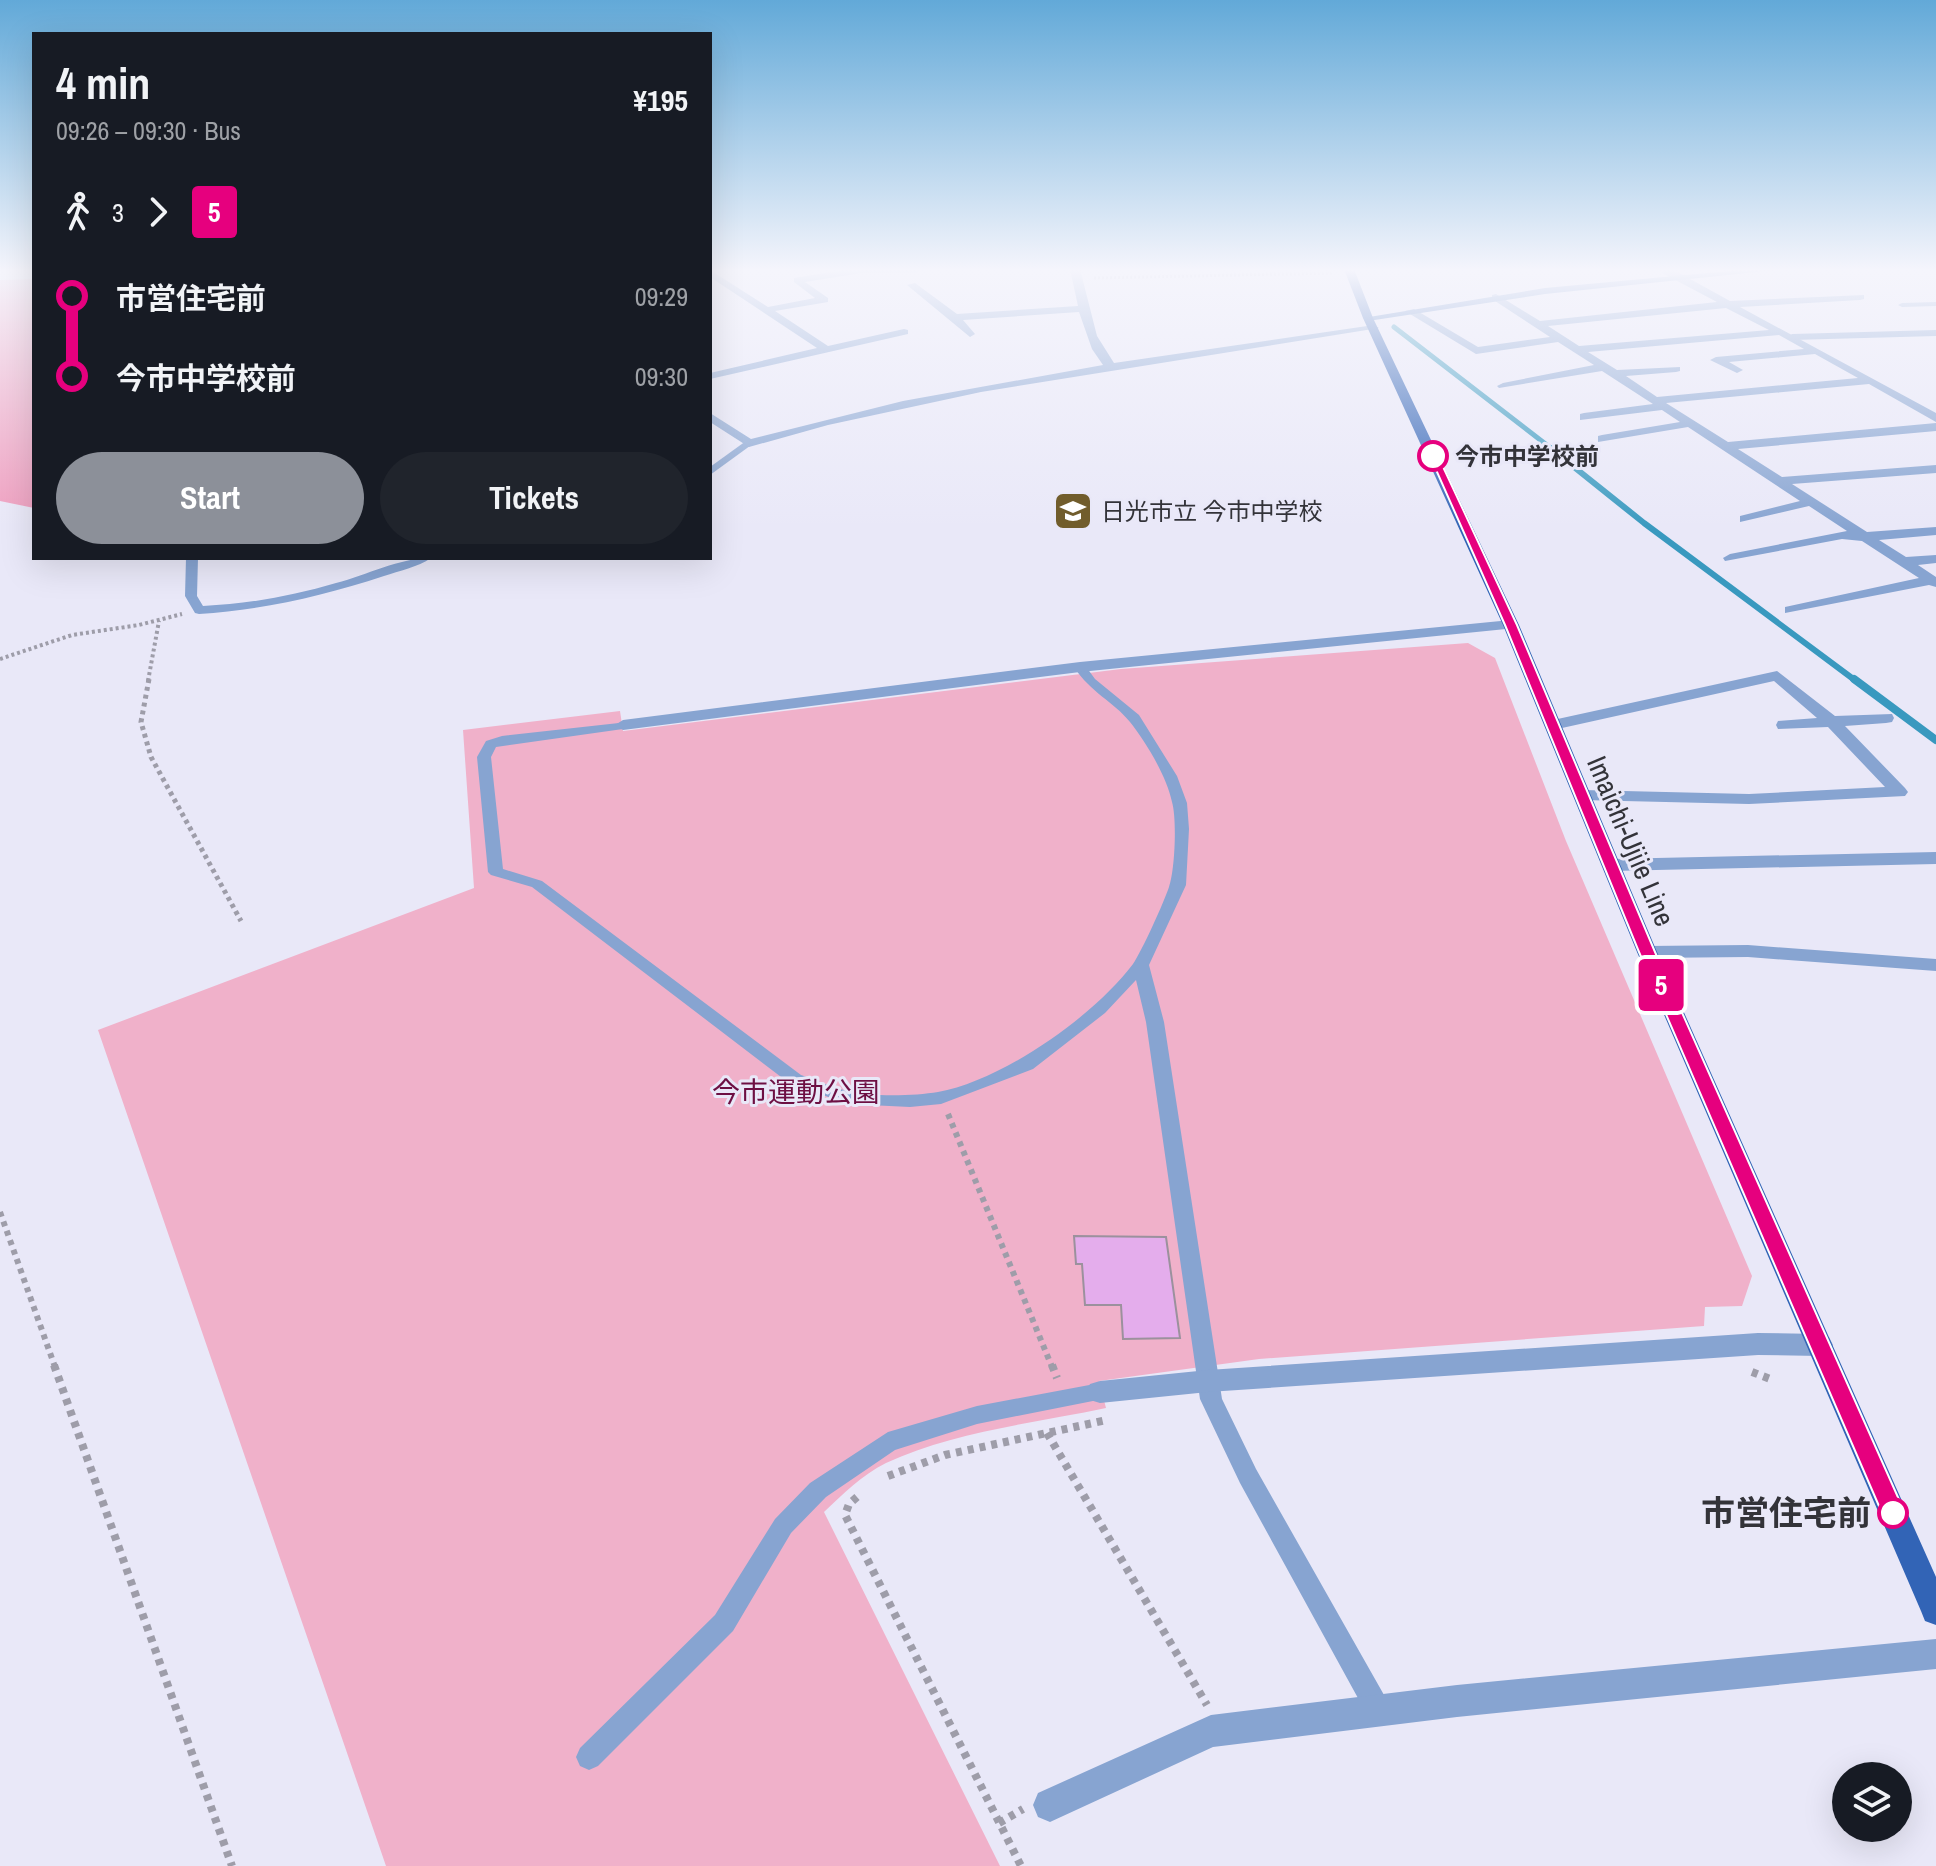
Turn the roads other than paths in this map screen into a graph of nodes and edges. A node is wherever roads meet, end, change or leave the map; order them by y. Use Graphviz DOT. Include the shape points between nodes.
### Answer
graph roads {
  1 [pos="791,356"];
  2 [pos="1101,356"];
  3 [pos="1176,356"];
  4 [pos="1386,356"];
  5 [pos="1586,356"];
  6 [pos="1760,356"];
  7 [pos="1827,356"];
  8 [pos="1112,367"];
  9 [pos="1676,369"];
  10 [pos="1608,370"];
  11 [pos="1737,370"];
  12 [pos="712,376"];
  13 [pos="1871,380"];
  14 [pos="1503,386"];
  15 [pos="1661,403"];
  16 [pos="1584,417"];
  17 [pos="712,418"];
  18 [pos="1936,418"];
  19 [pos="1693,423"];
  20 [pos="1936,427"];
  21 [pos="1602,439"];
  22 [pos="749,443"];
  23 [pos="1728,446"];
  24 [pos="712,455"];
  25 [pos="1936,469"];
  26 [pos="712,471"];
  27 [pos="1780,481"];
  28 [pos="1811,502"];
  29 [pos="1745,519"];
  30 [pos="1936,531"];
  31 [pos="1861,537"];
  32 [pos="1730,558"];
  33 [pos="1936,559"];
  34 [pos="192,560"];
  35 [pos="419,560"];
  36 [pos="1902,562"];
  37 [pos="1934,581"];
  38 [pos="1790,610"];
  39 [pos="1511,625"];
  40 [pos="1080,667"];
  41 [pos="1886,718"];
  42 [pos="1832,722"];
  43 [pos="623,725"];
  44 [pos="1553,725"];
  45 [pos="1784,725"];
  46 [pos="1582,795"];
  47 [pos="1936,858"];
  48 [pos="1611,865"];
  49 [pos="1647,952"];
  50 [pos="1141,965"];
  51 [pos="1936,965"];
  52 [pos="1820,1345"];
  53 [pos="1208,1381"];
  54 [pos="1100,1392"];
  55 [pos="1936,1611"];
  56 [pos="1936,1654"];
  57 [pos="1379,1711"];
  58 [pos="589,1757"];
  59 [pos="1039,1805"];
  1 -- 12 [label="street"];
  2 -- 8 [label="street"];
  3 -- 8 [label="street"];
  4 -- 39 [label="main road, Imaichi-Ujiie Line"];
  5 -- 10 [label="street"];
  6 -- 11 [label="street" via="1716,360"];
  7 -- 13 [label="street"];
  8 -- 22 [label="street" via="858,413"];
  9 -- 10 [label="street"];
  10 -- 14 [label="street"];
  10 -- 15 [label="street"];
  13 -- 15 [label="street"];
  13 -- 18 [label="street"];
  15 -- 16 [label="street"];
  15 -- 19 [label="street"];
  17 -- 22 [label="street"];
  19 -- 21 [label="street"];
  19 -- 23 [label="street"];
  20 -- 23 [label="street"];
  22 -- 24 [label="lane"];
  22 -- 26 [label="lane"];
  23 -- 27 [label="street"];
  25 -- 27 [label="street"];
  27 -- 28 [label="street"];
  28 -- 29 [label="street"];
  28 -- 31 [label="street"];
  30 -- 31 [label="street"];
  31 -- 32 [label="street" via="1842,535"];
  31 -- 36 [label="street"];
  33 -- 36 [label="street"];
  34 -- 35 [label="lane" via="191,596 199,610 278,602"];
  36 -- 37 [label="street"];
  37 -- 38 [label="street"];
  39 -- 40 [label="street"];
  39 -- 44 [label="main road, Imaichi-Ujiie Line"];
  40 -- 43 [label="street"];
  40 -- 50 [label="lane" via="1090,682 1134,718 1170,776 1180,803 1178,885"];
  41 -- 42 [label="street"];
  42 -- 44 [label="street" via="1777,676"];
  42 -- 45 [label="street"];
  42 -- 46 [label="street" via="1899,792 1749,799"];
  43 -- 50 [label="lane" via="491,744 484,757 496,872 537,884 795,1079 848,1098 941,1098 1027,1065 1099,1009"];
  44 -- 46 [label="main road, Imaichi-Ujiie Line"];
  46 -- 48 [label="main road, Imaichi-Ujiie Line"];
  47 -- 48 [label="street"];
  48 -- 49 [label="main road, Imaichi-Ujiie Line"];
  49 -- 51 [label="street" via="1748,951"];
  49 -- 52 [label="main road, Imaichi-Ujiie Line"];
  50 -- 53 [label="lane" via="1155,1022"];
  52 -- 53 [label="street" via="1758,1344"];
  52 -- 55 [label="main road, Imaichi-Ujiie Line"];
  53 -- 54 [label="street"];
  53 -- 57 [label="lane" via="1211,1399 1248,1476"];
  54 -- 58 [label="lane" via="977,1415 888,1442 818,1490 783,1526 724,1623"];
  56 -- 57 [label="street"];
  57 -- 59 [label="street" via="1221,1729"];
}
